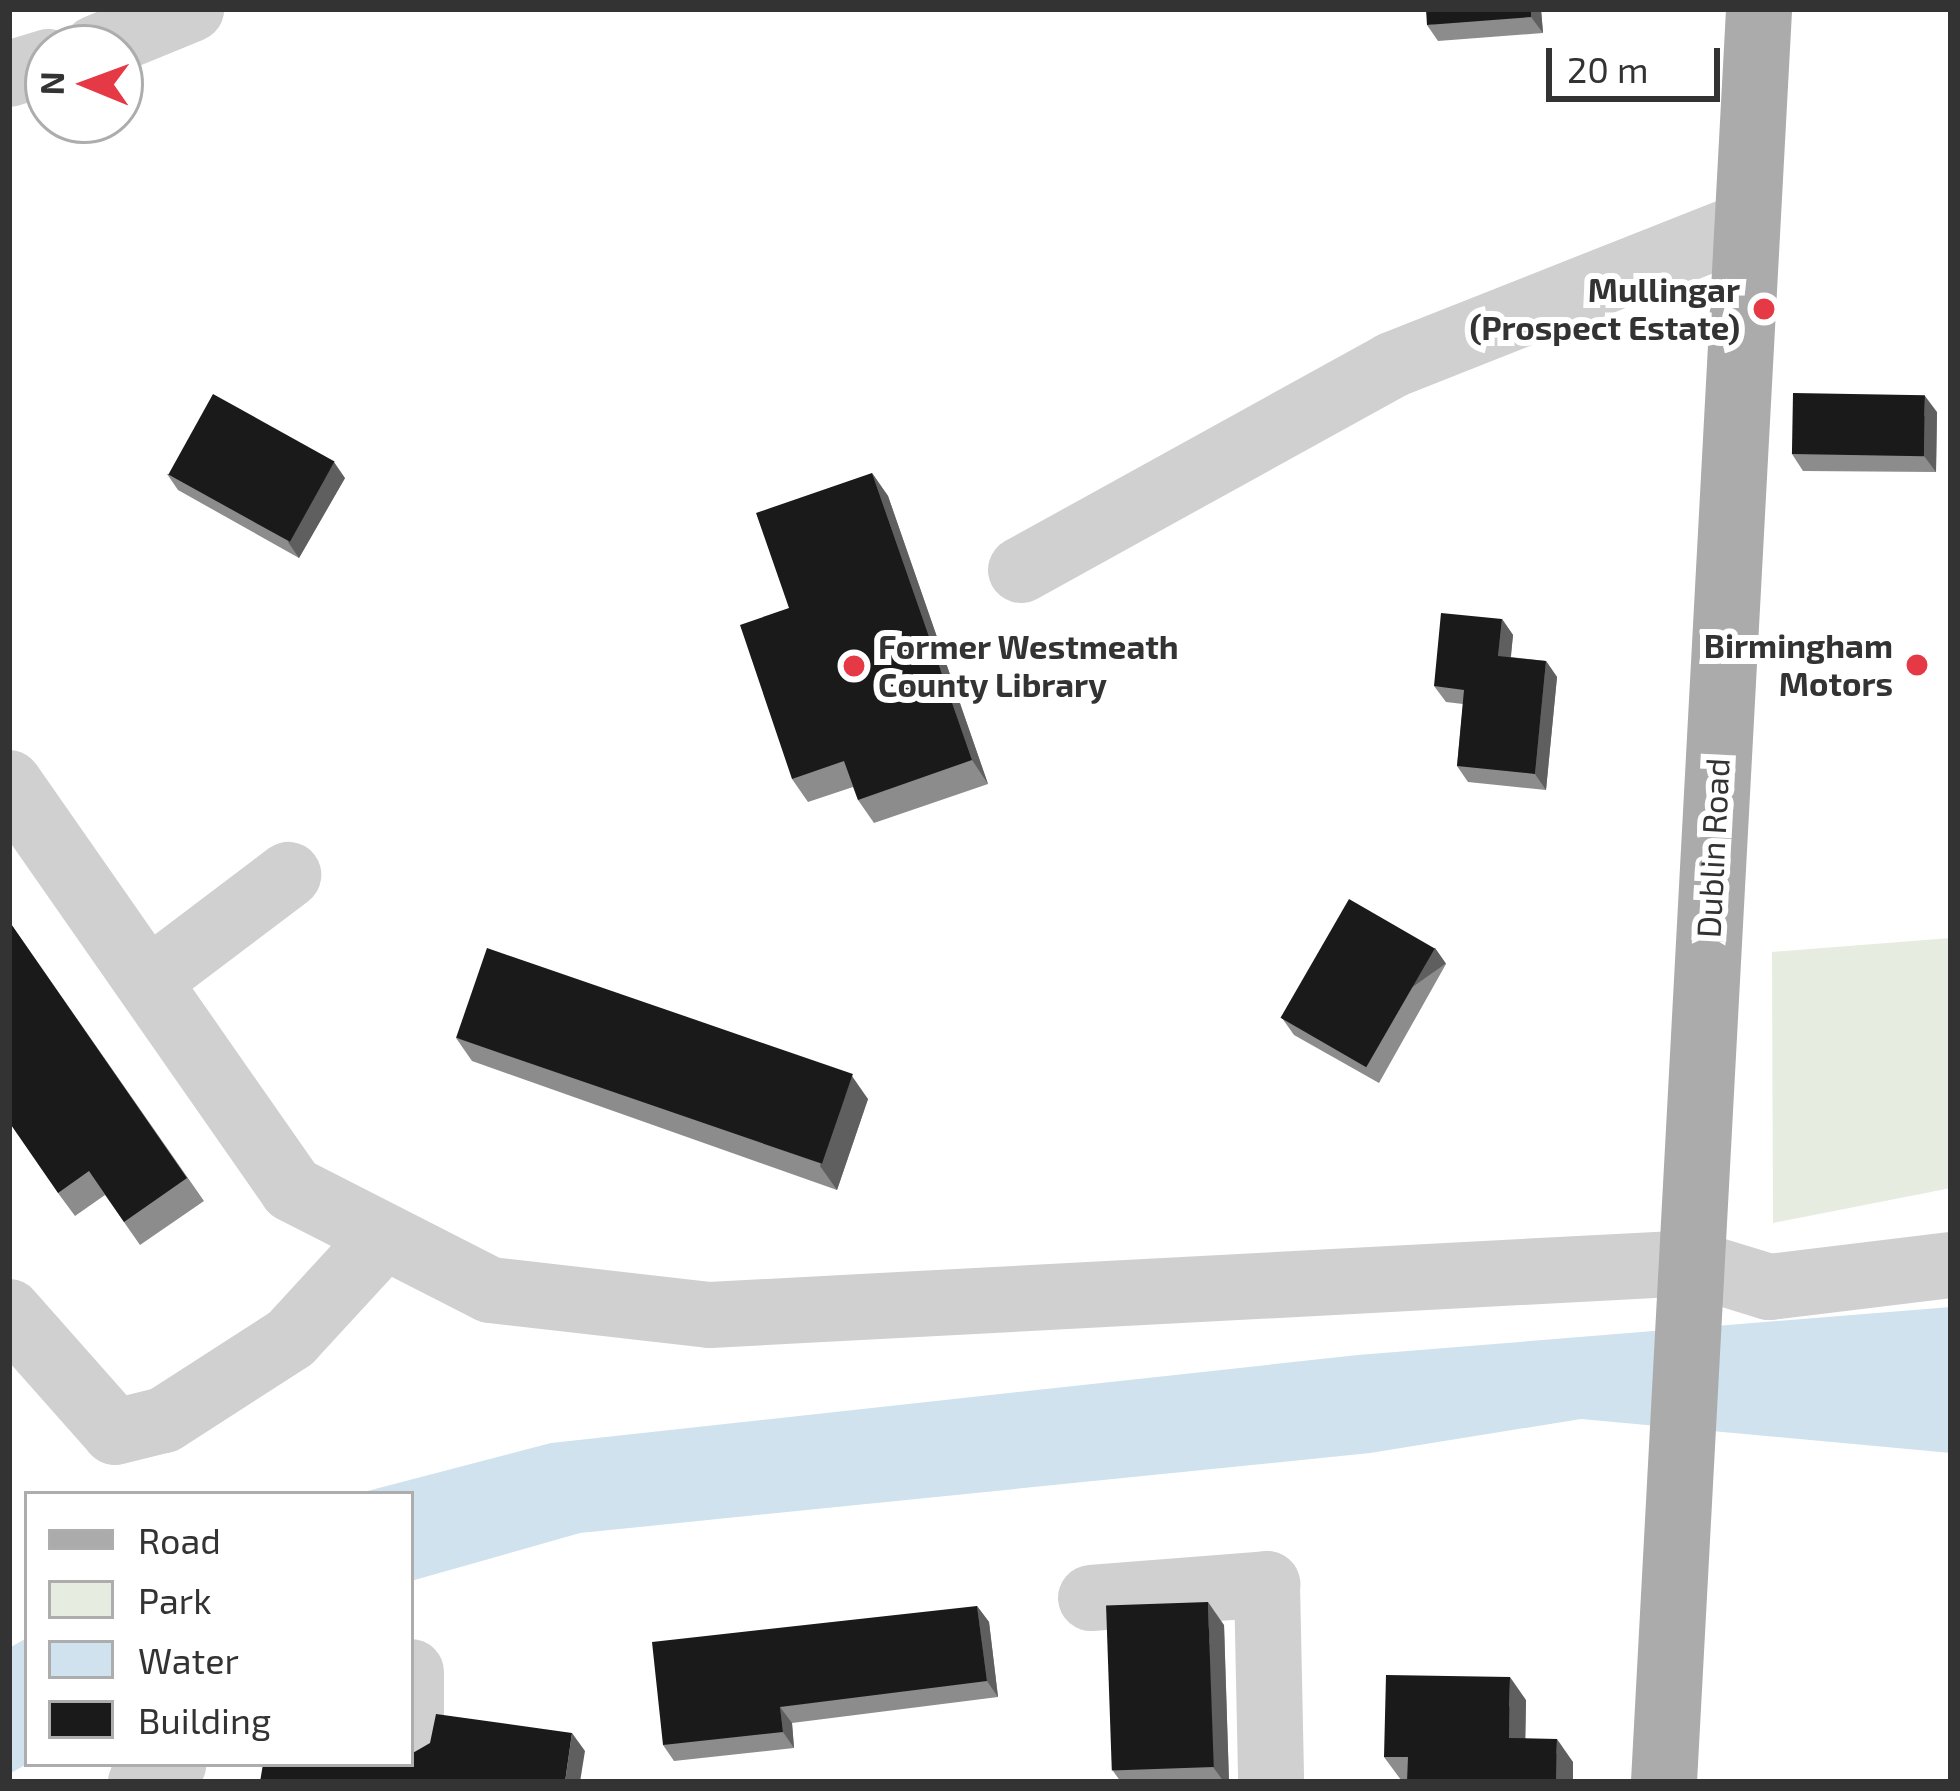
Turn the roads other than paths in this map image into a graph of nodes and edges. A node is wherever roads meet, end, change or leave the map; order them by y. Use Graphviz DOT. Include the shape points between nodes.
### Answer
graph roads {
  1 [pos="191,9"];
  2 [pos="1759,9"];
  3 [pos="144,28"];
  4 [pos="1745,225"];
  5 [pos="1022,570"];
  6 [pos="17,810"];
  7 [pos="288,874"];
  8 [pos="148,981"];
  9 [pos="380,1240"];
  10 [pos="1691,1263"];
  11 [pos="1951,1265"];
  12 [pos="9,1312"];
  13 [pos="1091,1598"];
  14 [pos="1271,1782"];
  15 [pos="1664,1782"];
  1 -- 3 [label="street"];
  2 -- 4 [label="main road, Dublin Road"];
  4 -- 5 [label="street" via="1392,365"];
  4 -- 10 [label="main road, Dublin Road"];
  6 -- 8 [label="street"];
  7 -- 8 [label="street"];
  8 -- 9 [label="street" via="292,1190"];
  9 -- 10 [label="street" via="490,1290 710,1315"];
  9 -- 12 [label="street" via="291,1338 164,1420 115,1432"];
  10 -- 11 [label="street" via="1769,1287"];
  10 -- 15 [label="main road, Dublin Road"];
  13 -- 14 [label="street" via="1267,1584"];
}
